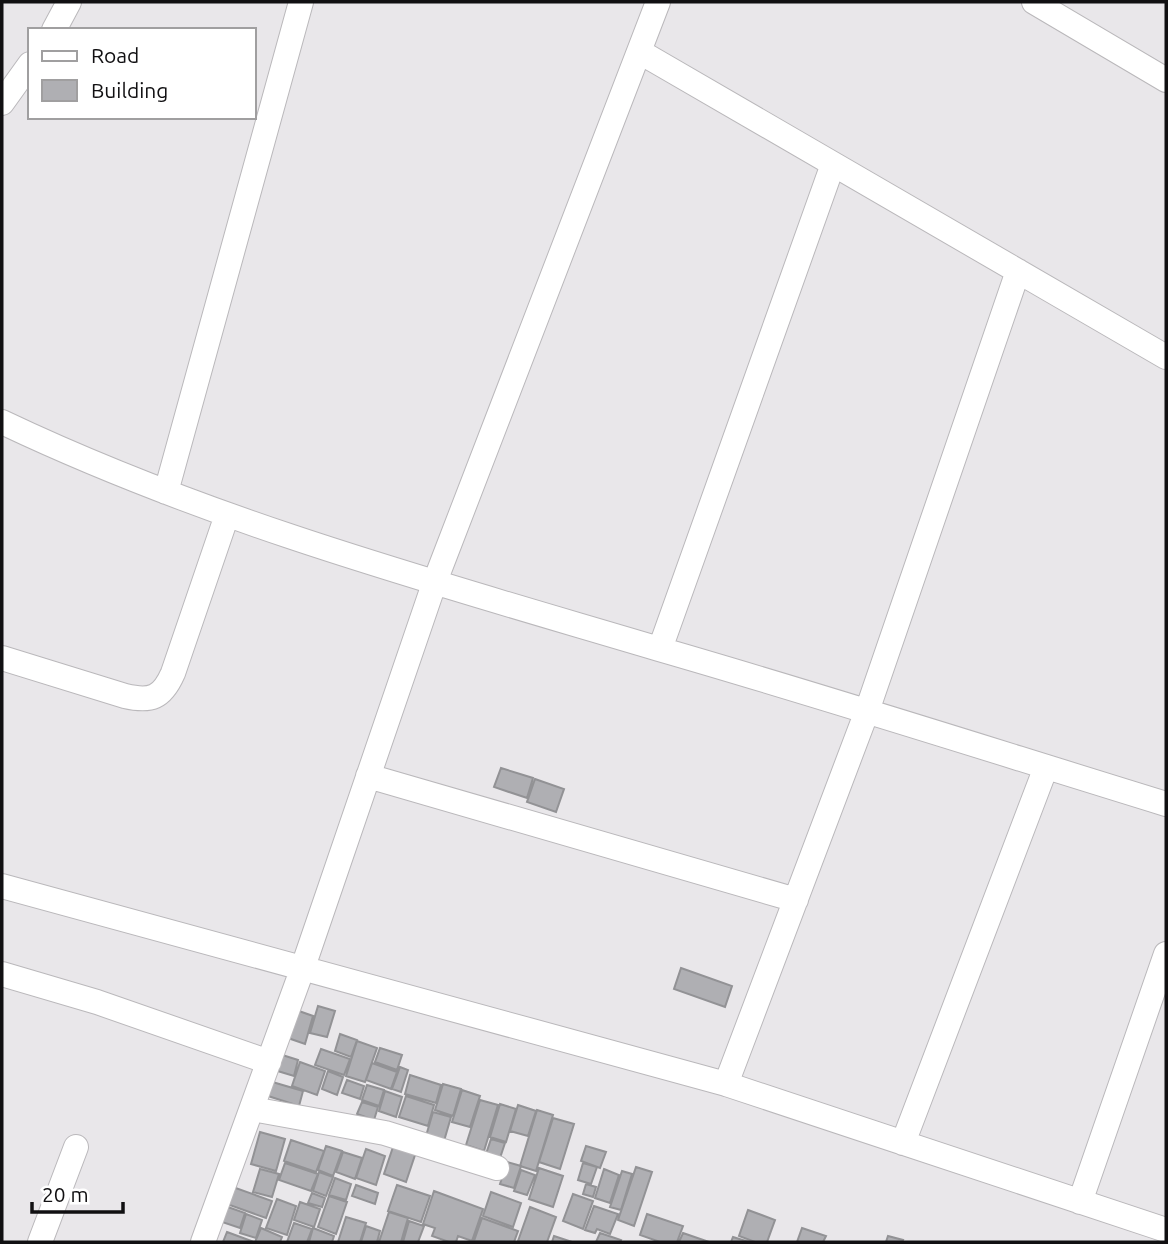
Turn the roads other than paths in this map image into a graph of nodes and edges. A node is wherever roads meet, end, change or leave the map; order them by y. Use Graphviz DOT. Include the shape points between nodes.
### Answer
graph roads {
  1 [pos="69,2"];
  2 [pos="301,2"];
  3 [pos="658,2"];
  4 [pos="1034,2"];
  5 [pos="55,28"];
  6 [pos="640,52"];
  7 [pos="28,67"];
  8 [pos="1166,80"];
  9 [pos="2,103"];
  10 [pos="833,164"];
  11 [pos="1018,271"];
  12 [pos="1166,357"];
  13 [pos="2,422"];
  14 [pos="166,492"];
  15 [pos="227,515"];
  16 [pos="434,584"];
  17 [pos="660,649"];
  18 [pos="2,658"];
  19 [pos="867,711"];
  20 [pos="1046,767"];
  21 [pos="368,776"];
  22 [pos="1166,804"];
  23 [pos="2,886"];
  24 [pos="796,900"];
  25 [pos="1166,954"];
  26 [pos="302,970"];
  27 [pos="2,974"];
  28 [pos="269,1062"];
  29 [pos="726,1084"];
  30 [pos="252,1109"];
  31 [pos="903,1143"];
  32 [pos="75,1147"];
  33 [pos="497,1168"];
  34 [pos="1080,1202"];
  35 [pos="1166,1230"];
  36 [pos="40,1242"];
  37 [pos="203,1242"];
  1 -- 5 [label="street"];
  2 -- 14 [label="street"];
  3 -- 6 [label="street"];
  4 -- 8 [label="street"];
  6 -- 10 [label="street"];
  6 -- 16 [label="street"];
  7 -- 9 [label="street"];
  10 -- 11 [label="street"];
  10 -- 17 [label="street"];
  11 -- 12 [label="street"];
  11 -- 19 [label="street"];
  13 -- 14 [label="street"];
  14 -- 15 [label="street"];
  15 -- 16 [label="street"];
  15 -- 18 [label="street" via="173,673 166,690 154,699 143,701"];
  16 -- 17 [label="street"];
  16 -- 21 [label="street"];
  17 -- 19 [label="street"];
  19 -- 20 [label="street"];
  19 -- 24 [label="street"];
  20 -- 22 [label="street"];
  20 -- 31 [label="street"];
  21 -- 24 [label="street"];
  21 -- 26 [label="street"];
  23 -- 26 [label="street"];
  24 -- 29 [label="street"];
  25 -- 34 [label="street"];
  26 -- 28 [label="street"];
  26 -- 29 [label="street"];
  27 -- 28 [label="street"];
  28 -- 30 [label="street"];
  29 -- 31 [label="street"];
  30 -- 33 [label="street" via="385,1133"];
  30 -- 37 [label="street"];
  31 -- 34 [label="street"];
  32 -- 36 [label="street"];
  34 -- 35 [label="street"];
}
